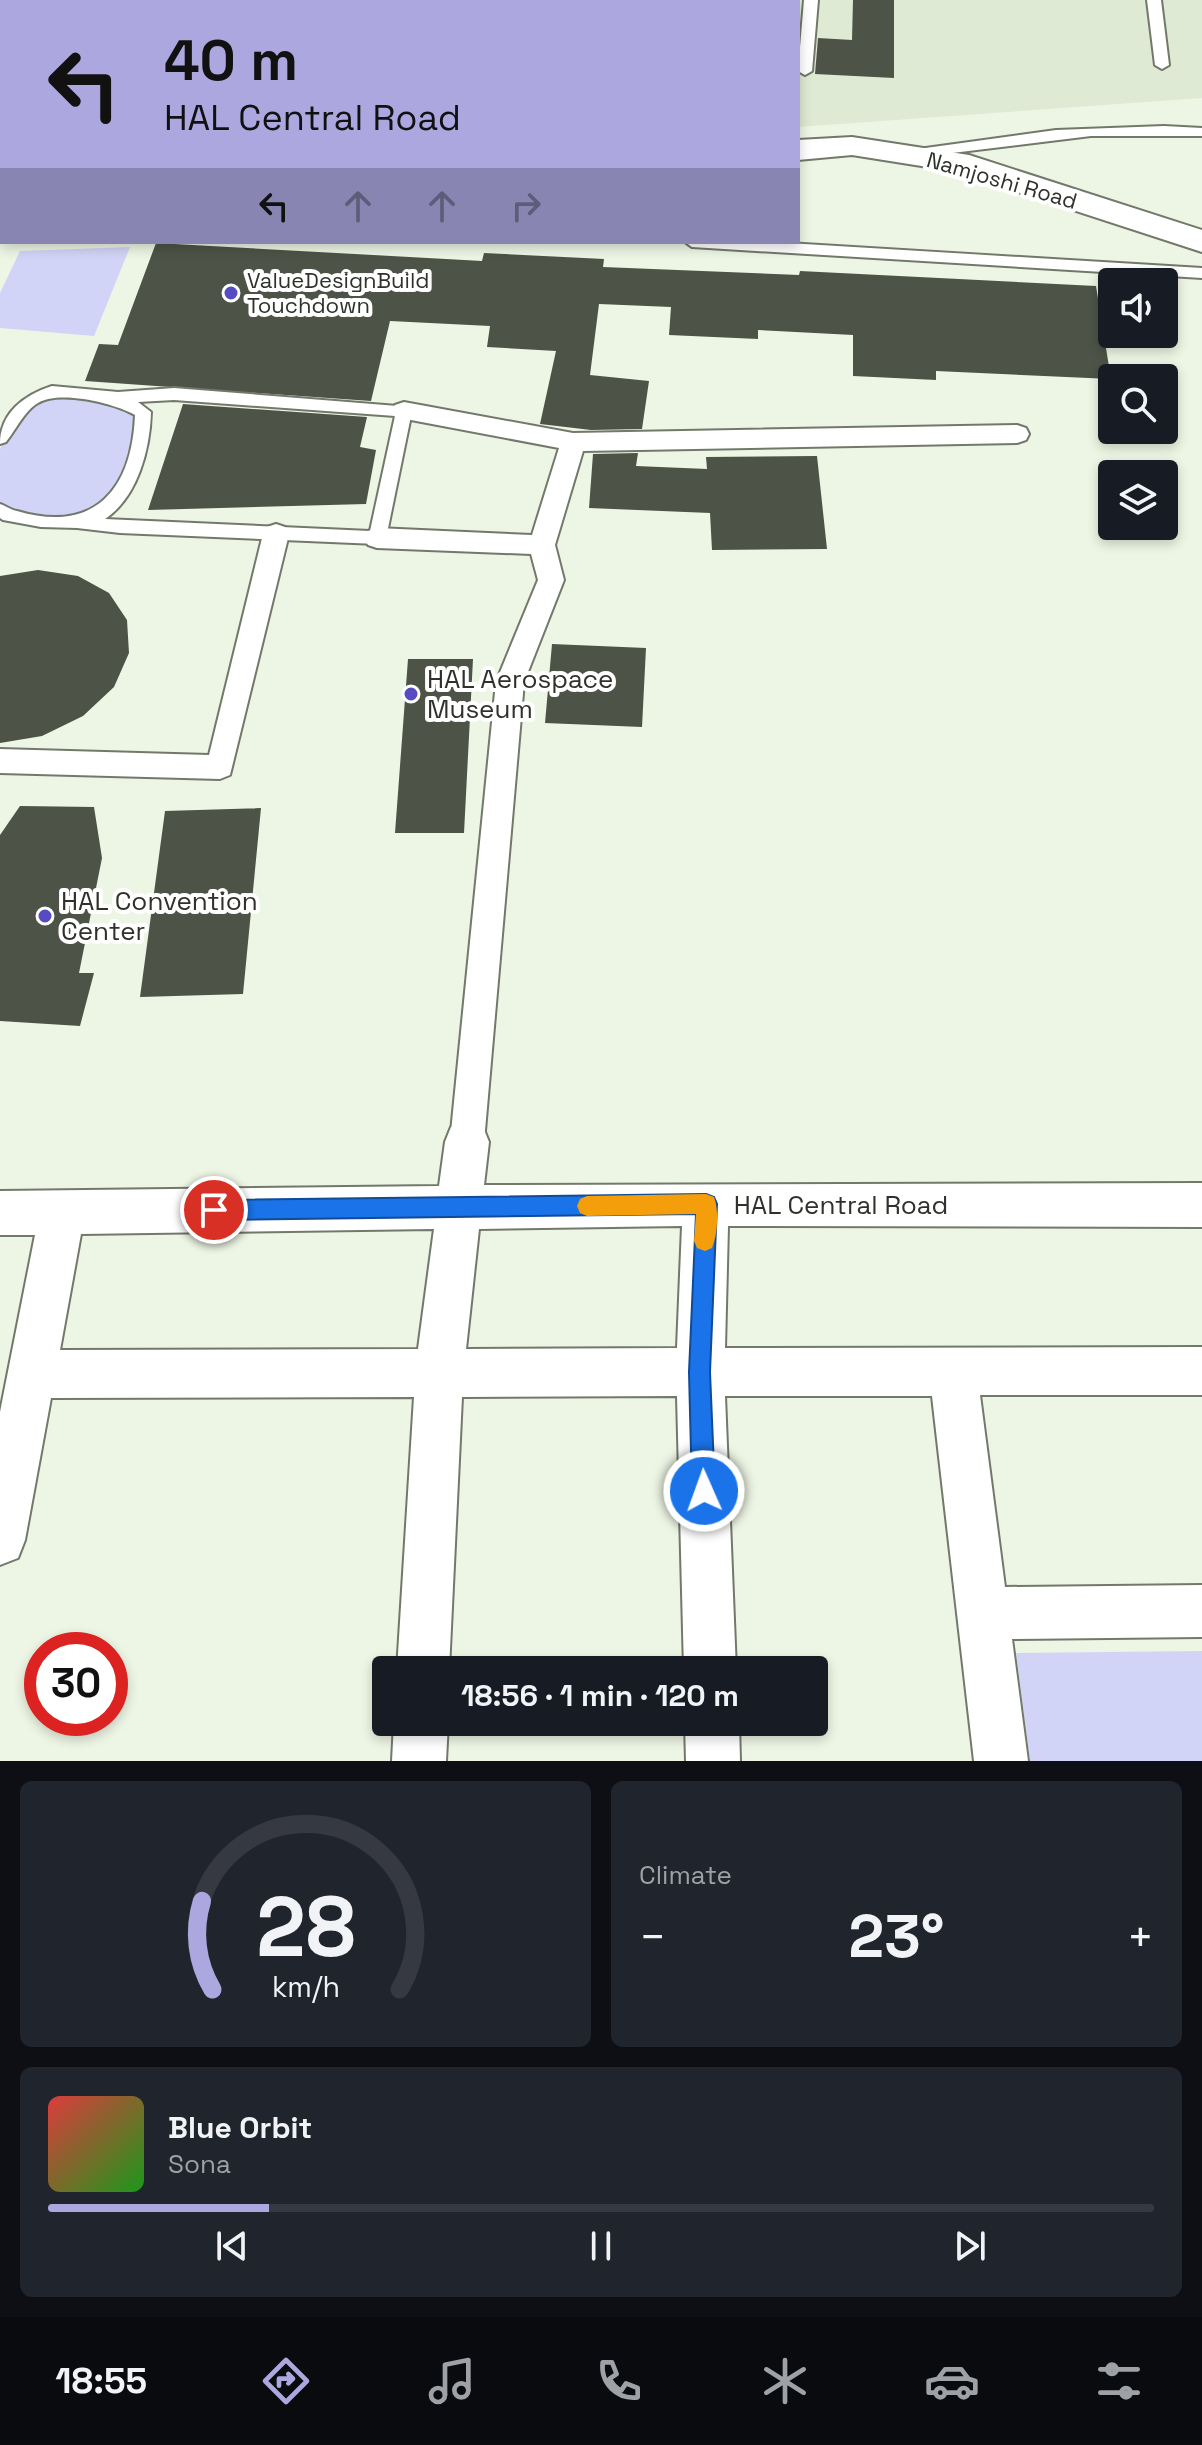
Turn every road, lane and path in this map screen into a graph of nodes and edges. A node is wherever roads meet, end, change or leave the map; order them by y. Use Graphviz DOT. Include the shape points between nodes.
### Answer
graph roads {
  1 [pos="811,0"];
  2 [pos="1154,0"];
  3 [pos="1162,65"];
  4 [pos="805,71"];
  5 [pos="1202,132"];
  6 [pos="800,150"];
  7 [pos="911,154"];
  8 [pos="1202,241"];
  9 [pos="725,244"];
  10 [pos="1202,273"];
  11 [pos="118,398"];
  12 [pos="404,411"];
  13 [pos="1017,434"];
  14 [pos="0,438"];
  15 [pos="573,442"];
  16 [pos="0,510"];
  17 [pos="79,522"];
  18 [pos="276,534"];
  19 [pos="377,538"];
  20 [pos="542,545"];
  21 [pos="0,761"];
  22 [pos="467,1142"];
  23 [pos="706,1204"];
  24 [pos="1202,1205"];
  25 [pos="457,1208"];
  26 [pos="62,1212"];
  27 [pos="0,1213"];
  28 [pos="1202,1371"];
  29 [pos="700,1372"];
  30 [pos="953,1372"];
  31 [pos="439,1373"];
  32 [pos="31,1374"];
  33 [pos="0,1540"];
  34 [pos="1202,1611"];
  35 [pos="983,1613"];
  36 [pos="424,1656"];
  37 [pos="710,1656"];
  38 [pos="420,1736"];
  39 [pos="712,1736"];
  40 [pos="419,1761"];
  41 [pos="713,1761"];
  42 [pos="1001,1761"];
  1 -- 4 [label="lane"];
  2 -- 3 [label="lane"];
  5 -- 7 [label="lane" via="1090,129"];
  6 -- 7 [label="main road, Namjoshi Road" via="852,146"];
  7 -- 8 [label="main road, Namjoshi Road" via="958,162"];
  9 -- 10 [label="lane"];
  11 -- 12 [label="lane" via="174,394"];
  11 -- 14 [label="lane" via="52,392 30,400"];
  11 -- 17 [label="lane" via="143,412 144,434 132,471 107,510"];
  12 -- 15 [label="street"];
  12 -- 19 [label="lane"];
  13 -- 15 [label="street"];
  15 -- 20 [label="street"];
  16 -- 17 [label="lane" via="7,516"];
  17 -- 18 [label="lane"];
  18 -- 19 [label="lane"];
  18 -- 21 [label="street" via="220,767"];
  19 -- 20 [label="street"];
  20 -- 22 [label="street" via="551,580 510,682"];
  22 -- 25 [label="street"];
  23 -- 24 [label="street, HAL Central Road"];
  23 -- 25 [label="street, HAL Central Road"];
  23 -- 29 [label="street"];
  25 -- 26 [label="street, HAL Central Road"];
  25 -- 31 [label="street"];
  26 -- 27 [label="street, HAL Central Road"];
  26 -- 32 [label="street"];
  28 -- 30 [label="street"];
  29 -- 30 [label="street"];
  29 -- 31 [label="street"];
  29 -- 37 [label="street"];
  30 -- 35 [label="street"];
  31 -- 32 [label="street"];
  31 -- 36 [label="street"];
  32 -- 33 [label="street"];
  34 -- 35 [label="street"];
  35 -- 42 [label="street"];
  38 -- 40 [label="street"];
  39 -- 41 [label="street"];
}
